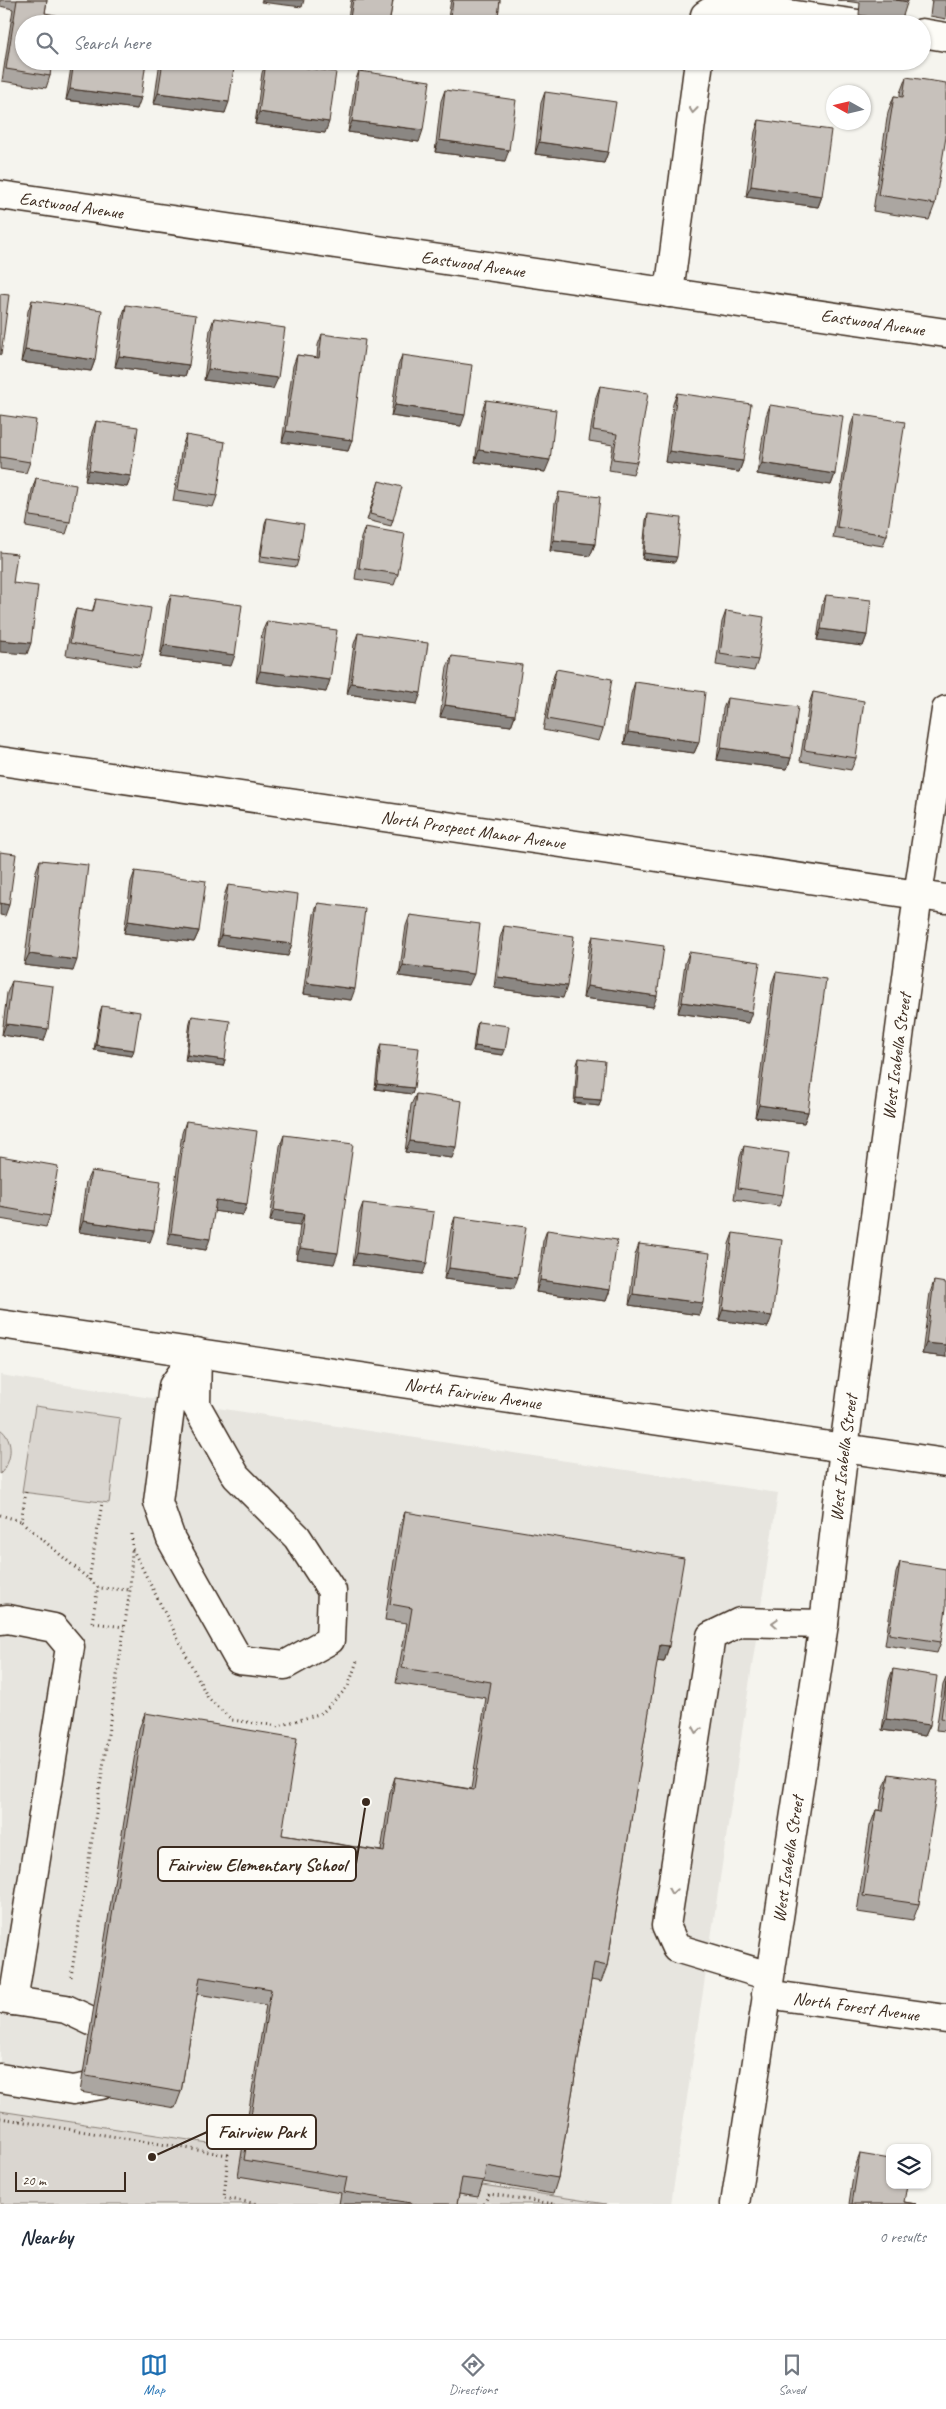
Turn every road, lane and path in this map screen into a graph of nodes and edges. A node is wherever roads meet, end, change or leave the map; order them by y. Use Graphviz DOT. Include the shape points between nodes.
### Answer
graph roads {
  1 [pos="705,13"];
  2 [pos="795,15"];
  3 [pos="931,34"];
  4 [pos="946,36"];
  5 [pos="698,70"];
  6 [pos="0,195"];
  7 [pos="669,293"];
  8 [pos="946,333"];
  9 [pos="946,710"];
  10 [pos="0,761"];
  11 [pos="918,895"];
  12 [pos="946,899"];
  13 [pos="0,1324"];
  14 [pos="197,1352"];
  15 [pos="844,1448"];
  16 [pos="946,1463"];
  17 [pos="26,1492"];
  18 [pos="102,1504"];
  19 [pos="0,1515"];
  20 [pos="21,1521"];
  21 [pos="132,1531"];
  22 [pos="132,1548"];
  23 [pos="88,1579"];
  24 [pos="99,1588"];
  25 [pos="130,1590"];
  26 [pos="0,1620"];
  27 [pos="92,1623"];
  28 [pos="824,1624"];
  29 [pos="358,1659"];
  30 [pos="768,1985"];
  31 [pos="7,2000"];
  32 [pos="66,2009"];
  33 [pos="946,2018"];
  34 [pos="0,2078"];
  35 [pos="54,2087"];
  36 [pos="0,2118"];
  37 [pos="19,2121"];
  38 [pos="259,2204"];
  39 [pos="484,2204"];
  40 [pos="556,2204"];
  41 [pos="735,2204"];
  1 -- 2 [label="street" via="726,5"];
  3 -- 4 [label="street"];
  5 -- 7 [label="street, one-way"];
  6 -- 7 [label="street, Eastwood Avenue"];
  7 -- 8 [label="street, Eastwood Avenue"];
  9 -- 11 [label="street, West Isabella Street"];
  10 -- 11 [label="street, North Prospect Manor Avenue"];
  11 -- 12 [label="street, North Prospect Manor Avenue"];
  11 -- 15 [label="street, West Isabella Street"];
  13 -- 14 [label="street, North Fairview Avenue"];
  14 -- 14 [label="street" via="173,1386 158,1502 171,1539 239,1660 285,1665 330,1640 332,1591 297,1537 236,1476 196,1405"];
  14 -- 15 [label="street, North Fairview Avenue"];
  15 -- 16 [label="street, North Fairview Avenue"];
  15 -- 28 [label="street, West Isabella Street"];
  17 -- 20 [label="path"];
  18 -- 23 [label="path"];
  19 -- 20 [label="path"];
  20 -- 23 [label="path"];
  21 -- 22 [label="path"];
  22 -- 25 [label="path"];
  22 -- 29 [label="path" via="208,1698 232,1720 279,1726 322,1713 348,1687"];
  23 -- 24 [label="path"];
  24 -- 25 [label="path"];
  24 -- 27 [label="path"];
  25 -- 32 [label="path"];
  26 -- 31 [label="street" via="54,1628 70,1647"];
  28 -- 30 [label="street, West Isabella Street"];
  28 -- 30 [label="street, North Forest Avenue, one-way" via="740,1622 711,1636 666,1926 676,1948"];
  30 -- 33 [label="street, North Forest Avenue"];
  30 -- 41 [label="street, West Isabella Street"];
  31 -- 32 [label="street"];
  32 -- 35 [label="street" via="102,2026 112,2057 101,2085 73,2090"];
  34 -- 35 [label="street"];
  35 -- 37 [label="path" via="52,2098"];
  36 -- 37 [label="path"];
  37 -- 38 [label="path" via="228,2154 224,2198"];
  39 -- 40 [label="path" via="489,2194"];
}
